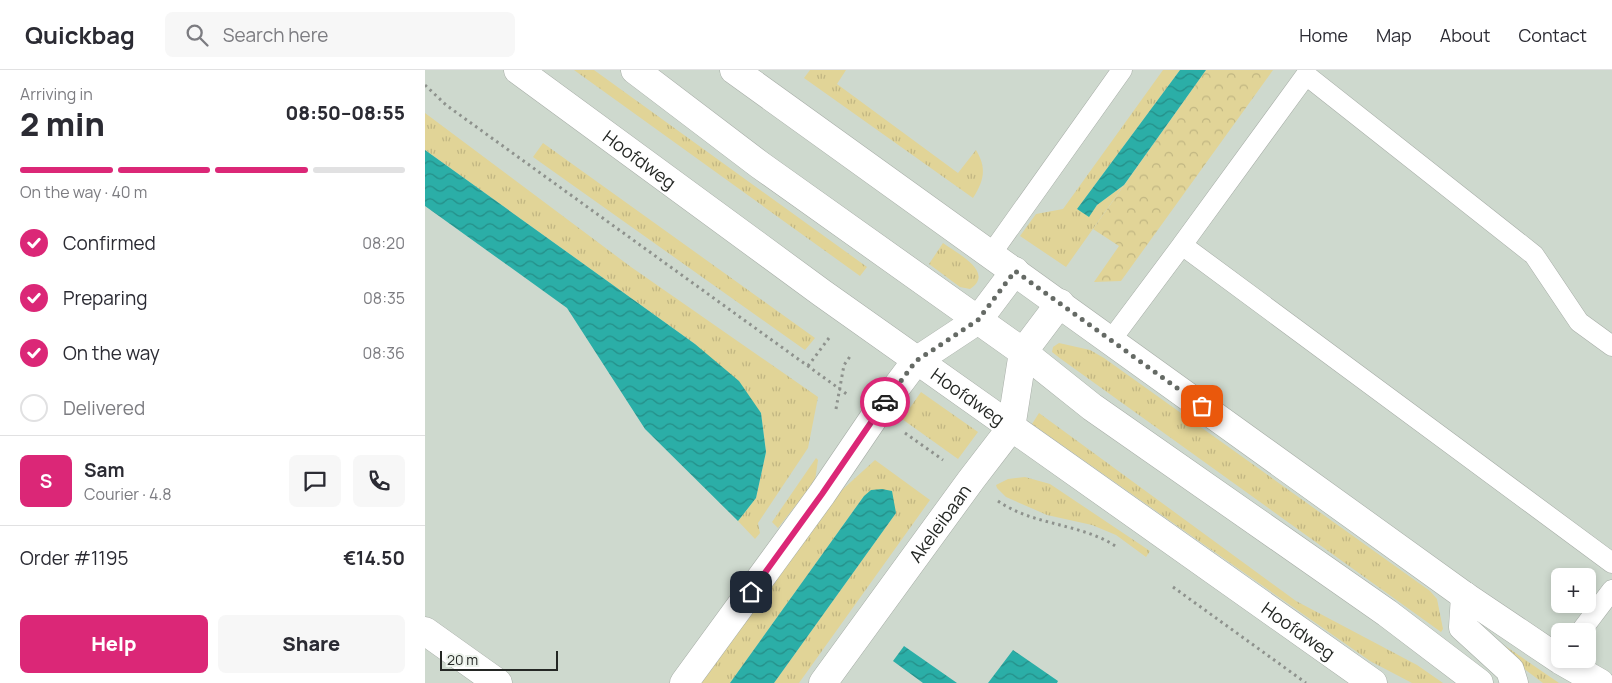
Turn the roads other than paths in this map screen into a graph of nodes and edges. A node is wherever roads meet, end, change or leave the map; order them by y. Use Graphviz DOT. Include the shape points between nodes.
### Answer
graph roads {
  1 [pos="518,70"];
  2 [pos="635,70"];
  3 [pos="734,70"];
  4 [pos="1121,70"];
  5 [pos="1182,245"];
  6 [pos="991,254"];
  7 [pos="1015,271"];
  8 [pos="1060,303"];
  9 [pos="978,320"];
  10 [pos="1111,340"];
  11 [pos="1612,346"];
  12 [pos="1023,352"];
  13 [pos="916,361"];
  14 [pos="1011,428"];
  15 [pos="1612,563"];
  16 [pos="1612,590"];
  17 [pos="1465,596"];
  18 [pos="1587,623"];
  19 [pos="425,631"];
  20 [pos="1551,652"];
  21 [pos="1576,668"];
  22 [pos="498,683"];
  23 [pos="684,683"];
  24 [pos="823,683"];
  25 [pos="1373,683"];
  26 [pos="1479,683"];
  27 [pos="1514,683"];
  28 [pos="1600,683"];
  1 -- 13 [label="main road, Hoofdweg"];
  2 -- 9 [label="main road"];
  3 -- 6 [label="main road"];
  4 -- 6 [label="lane"];
  5 -- 10 [label="lane"];
  5 -- 11 [label="lane" via="1305,75 1535,255 1579,322"];
  5 -- 15 [label="lane"];
  6 -- 7 [label="main road"];
  7 -- 8 [label="main road"];
  7 -- 9 [label="main road"];
  8 -- 10 [label="main road"];
  8 -- 12 [label="main road"];
  9 -- 12 [label="main road"];
  9 -- 13 [label="main road"];
  10 -- 17 [label="main road"];
  12 -- 14 [label="main road, Akeleibaan"];
  12 -- 26 [label="main road" via="1092,407 1387,613"];
  13 -- 14 [label="main road, Hoofdweg"];
  13 -- 23 [label="main road"];
  14 -- 24 [label="main road, Akeleibaan"];
  14 -- 25 [label="main road, Hoofdweg"];
  16 -- 18 [label="lane"];
  17 -- 20 [label="main road"];
  17 -- 27 [label="main road" via="1463,627 1510,670"];
  19 -- 22 [label="main road"];
  21 -- 28 [label="main road"];
}
